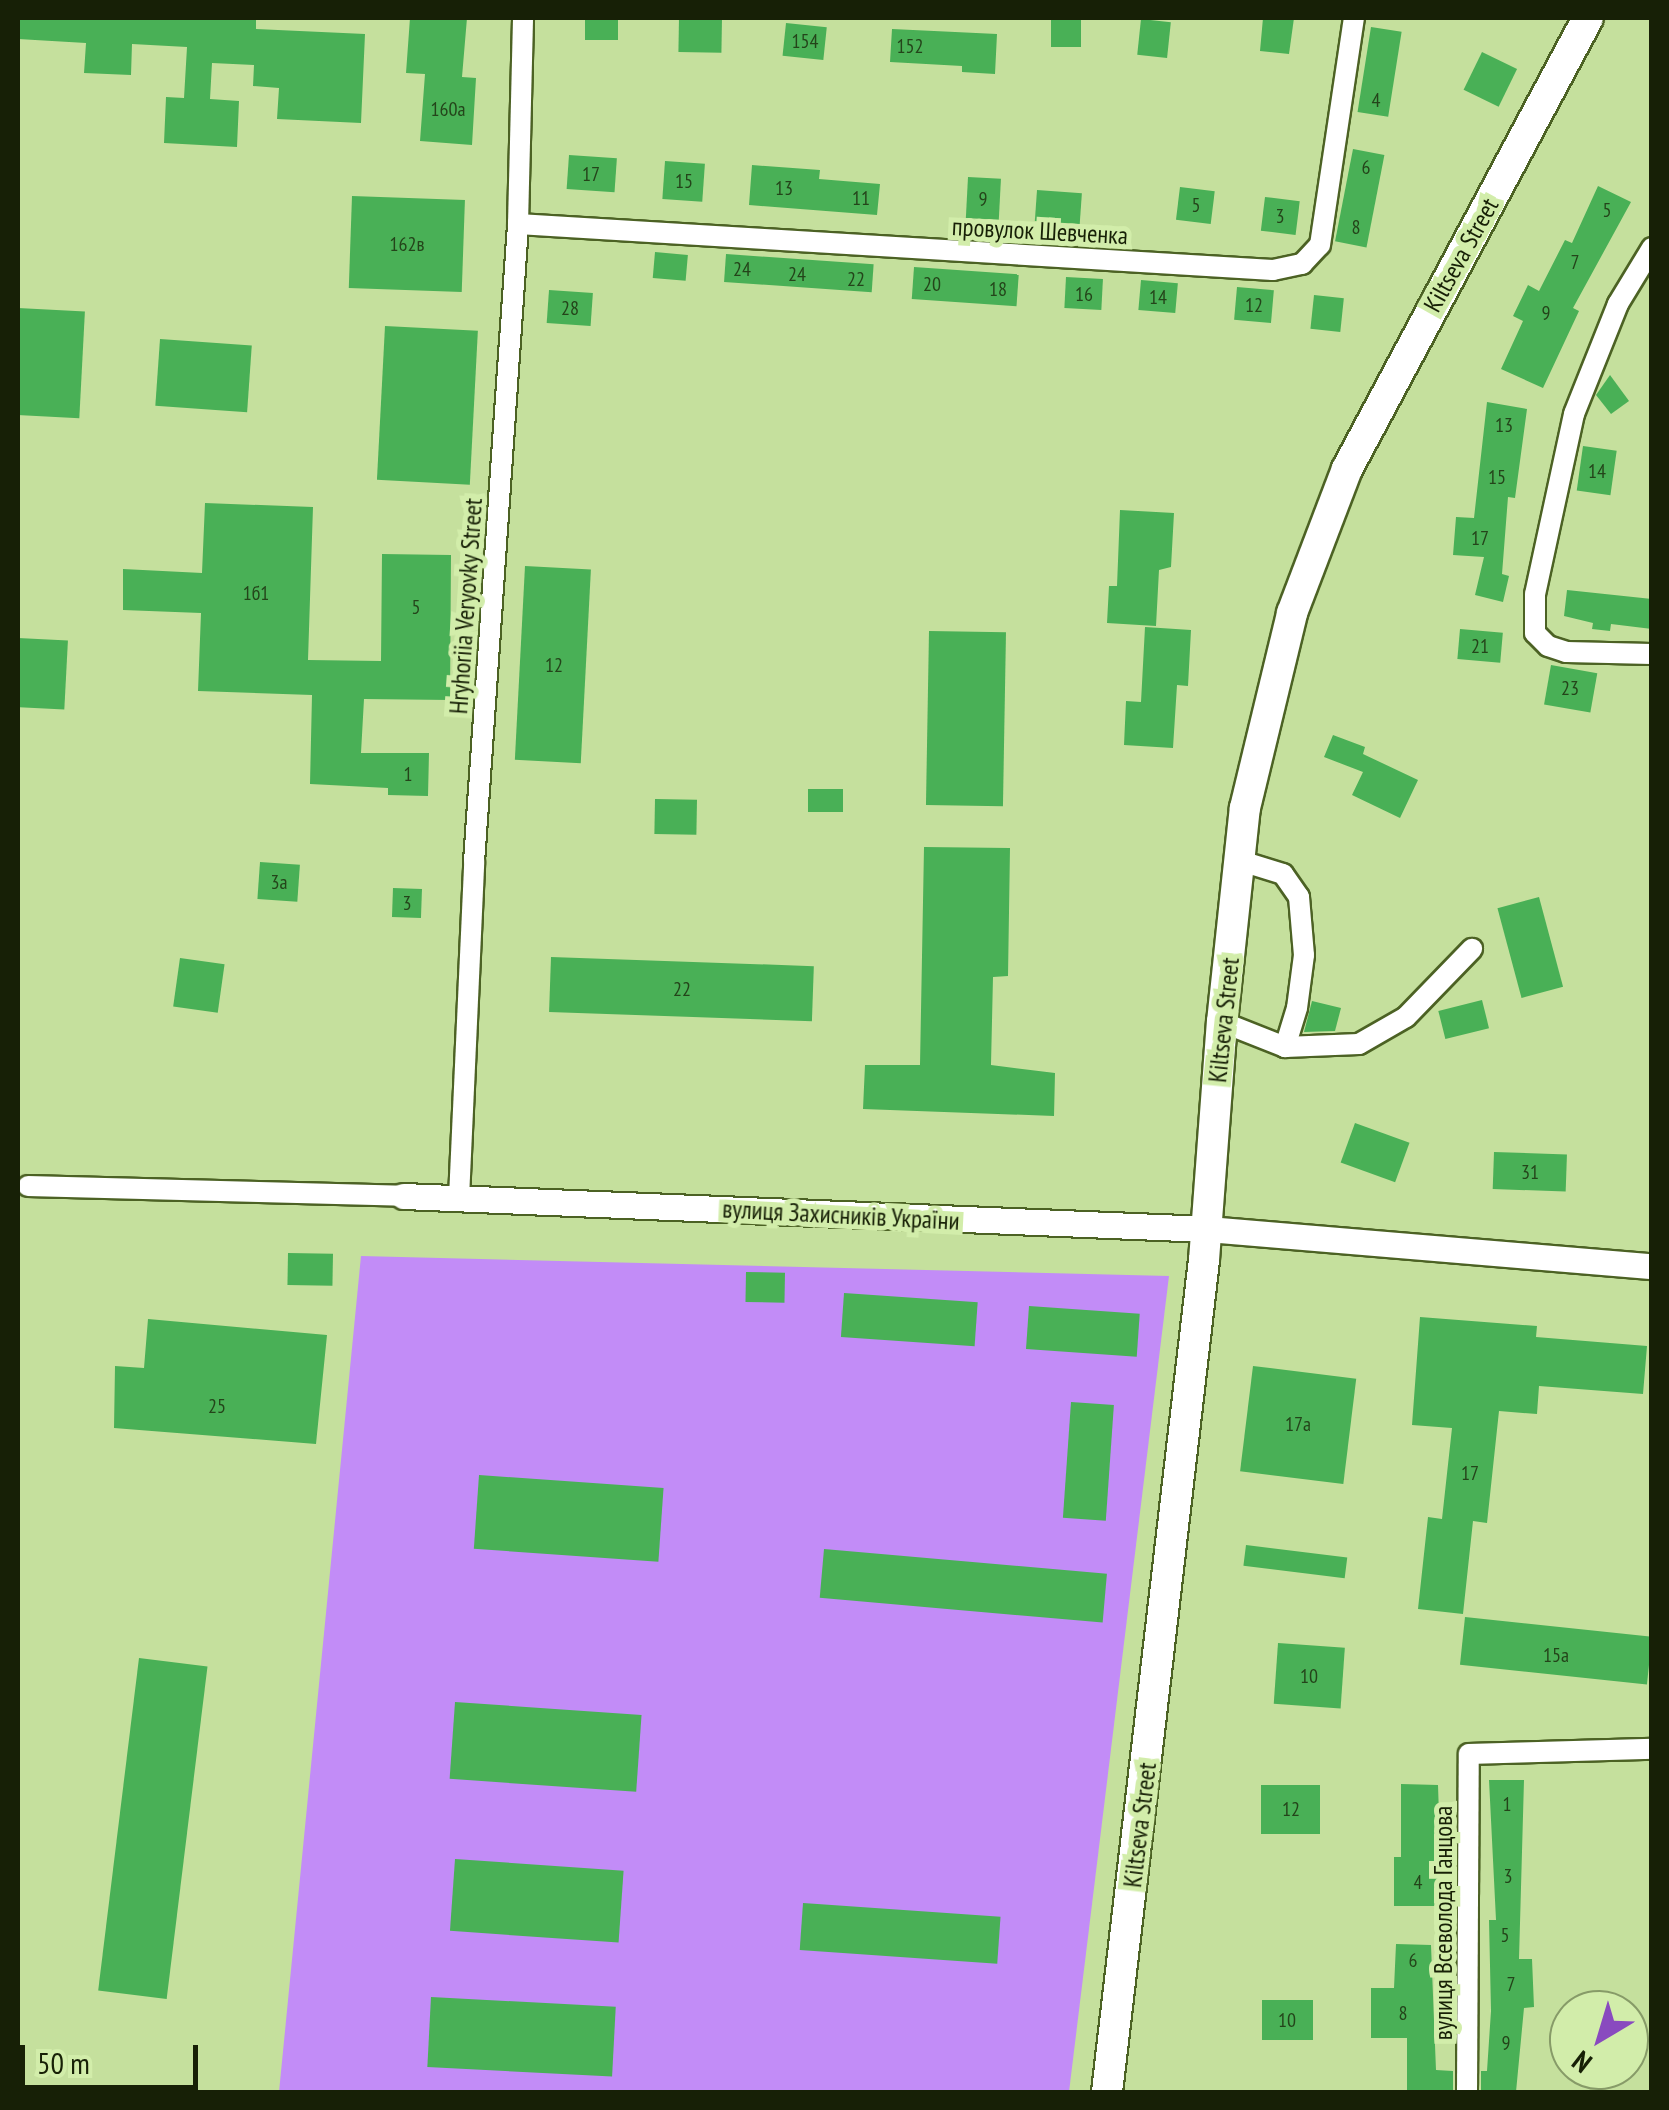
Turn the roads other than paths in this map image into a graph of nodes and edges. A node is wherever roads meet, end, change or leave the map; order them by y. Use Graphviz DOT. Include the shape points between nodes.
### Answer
graph roads {
  1 [pos="523,18"];
  2 [pos="1354,18"];
  3 [pos="1588,18"];
  4 [pos="518,224"];
  5 [pos="1652,248"];
  6 [pos="1652,654"];
  7 [pos="1242,861"];
  8 [pos="1472,949"];
  9 [pos="1222,1022"];
  10 [pos="1285,1046"];
  11 [pos="28,1186"];
  12 [pos="403,1196"];
  13 [pos="459,1198"];
  14 [pos="1208,1230"];
  15 [pos="1652,1266"];
  16 [pos="1652,1749"];
  17 [pos="1107,2092"];
  18 [pos="1467,2092"];
  1 -- 4 [label="street, Hryhoriia Veryovky Street"];
  2 -- 4 [label="street, провулок Шевченка" via="1320,245 1302,264 1273,270"];
  3 -- 7 [label="main road, Kiltseva Street" via="1348,469 1292,613 1246,808"];
  4 -- 13 [label="street, Hryhoriia Veryovky Street" via="474,862"];
  5 -- 6 [label="street" via="1618,304 1574,414 1543,541 1535,633 1566,652"];
  7 -- 9 [label="main road, Kiltseva Street"];
  7 -- 10 [label="street" via="1283,874 1299,898 1304,955"];
  8 -- 10 [label="street" via="1406,1017 1358,1044"];
  9 -- 10 [label="street"];
  9 -- 14 [label="main road, Kiltseva Street"];
  11 -- 12 [label="street, вулиця Захисників України"];
  12 -- 13 [label="street, вулиця Захисників України"];
  13 -- 14 [label="street, вулиця Захисників України"];
  14 -- 15 [label="street, вулиця Захисників України"];
  14 -- 17 [label="main road, Kiltseva Street"];
  16 -- 18 [label="street, вулиця Всеволода Ганцова" via="1469,1754"];
}
